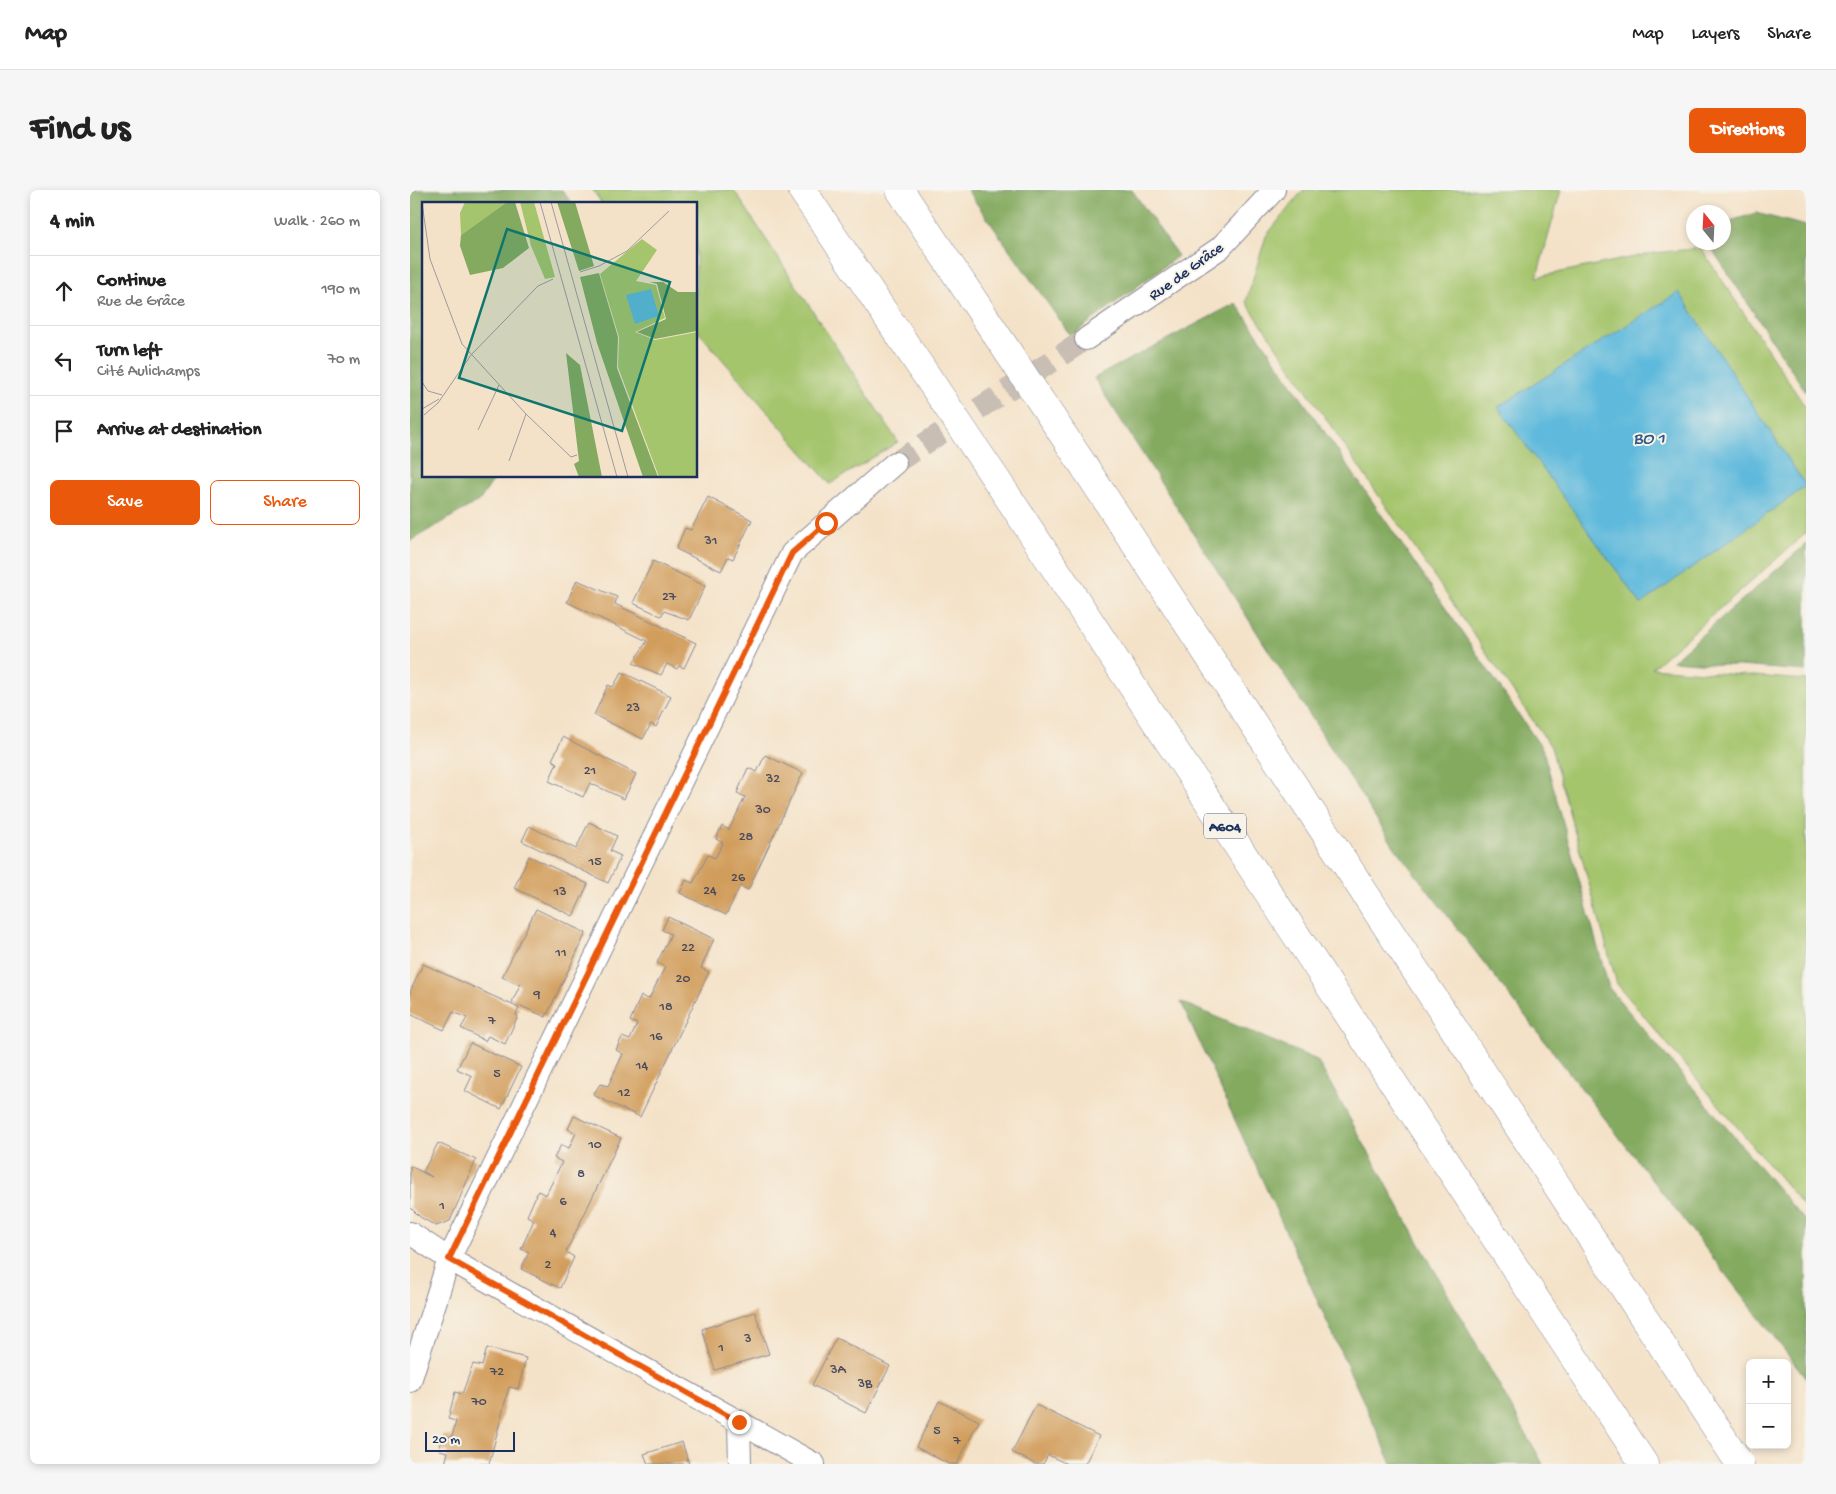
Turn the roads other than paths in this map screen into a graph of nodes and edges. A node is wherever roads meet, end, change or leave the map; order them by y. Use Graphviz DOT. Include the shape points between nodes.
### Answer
graph roads {
  1 [pos="802,190"];
  2 [pos="900,190"];
  3 [pos="1274,190"];
  4 [pos="1086,339"];
  5 [pos="895,463"];
  6 [pos="410,1233"];
  7 [pos="449,1259"];
  8 [pos="410,1381"];
  9 [pos="739,1422"];
  10 [pos="740,1464"];
  11 [pos="814,1464"];
  12 [pos="1644,1464"];
  13 [pos="1740,1464"];
  1 -- 12 [label="highway, A604" via="1020,514"];
  2 -- 13 [label="highway"];
  3 -- 4 [label="street, Rue de Grâce" via="1220,248"];
  5 -- 7 [label="street" via="792,553"];
  6 -- 7 [label="street"];
  7 -- 8 [label="street"];
  7 -- 9 [label="street"];
  9 -- 10 [label="street"];
  9 -- 11 [label="street"];
}
